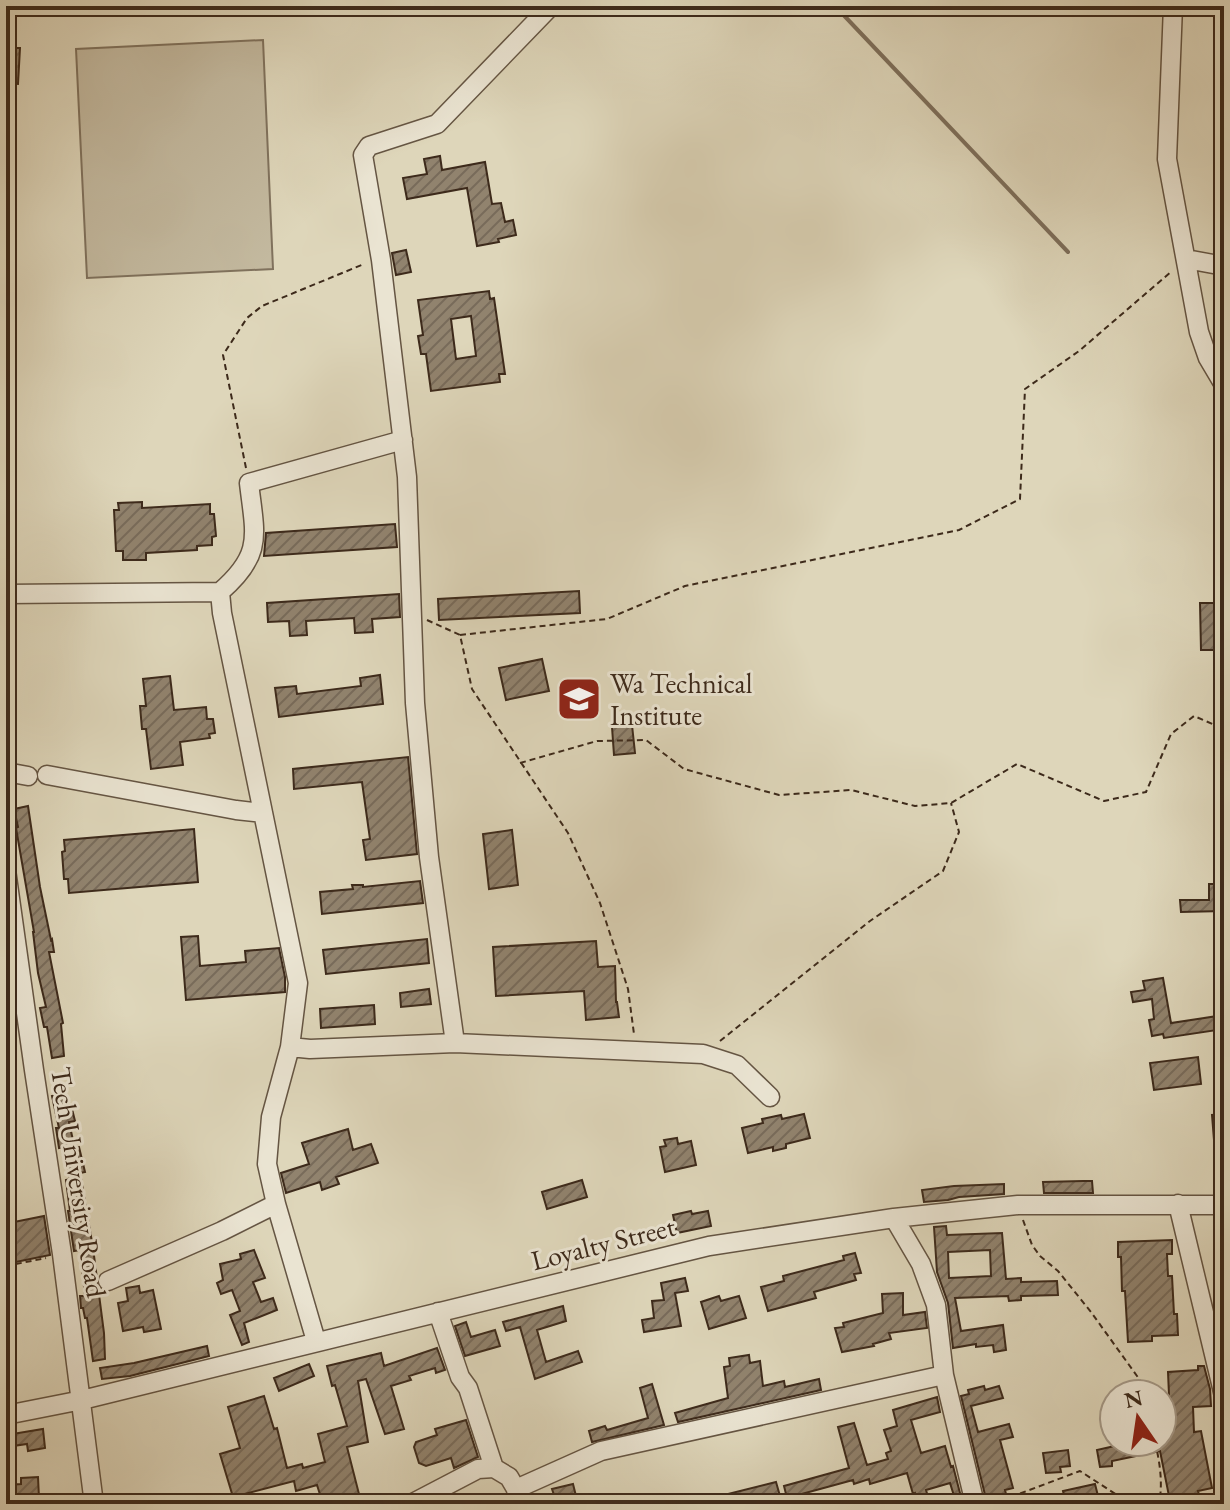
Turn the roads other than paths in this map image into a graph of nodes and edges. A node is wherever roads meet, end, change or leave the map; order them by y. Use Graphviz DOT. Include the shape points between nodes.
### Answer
graph roads {
  1 [pos="551,6"];
  2 [pos="1173,6"];
  3 [pos="1186,259"];
  4 [pos="1224,266"];
  5 [pos="1224,385"];
  6 [pos="403,440"];
  7 [pos="220,592"];
  8 [pos="6,594"];
  9 [pos="6,772"];
  10 [pos="263,813"];
  11 [pos="6,870"];
  12 [pos="8,902"];
  13 [pos="455,1043"];
  14 [pos="290,1047"];
  15 [pos="770,1097"];
  16 [pos="276,1204"];
  17 [pos="1178,1204"];
  18 [pos="1224,1205"];
  19 [pos="894,1218"];
  20 [pos="108,1281"];
  21 [pos="438,1312"];
  22 [pos="316,1341"];
  23 [pos="944,1375"];
  24 [pos="1224,1396"];
  25 [pos="82,1400"];
  26 [pos="6,1415"];
  27 [pos="494,1468"];
  28 [pos="517,1496"];
  29 [pos="94,1504"];
  30 [pos="411,1504"];
  31 [pos="975,1504"];
  1 -- 6 [label="street" via="437,124 369,146 363,155"];
  2 -- 3 [label="street" via="1167,159"];
  3 -- 4 [label="street"];
  3 -- 5 [label="street" via="1202,344"];
  6 -- 7 [label="street" via="249,483 253,550 245,567"];
  6 -- 13 [label="street" via="415,703 429,857"];
  7 -- 8 [label="street"];
  7 -- 10 [label="street"];
  9 -- 10 [label="street"];
  10 -- 14 [label="street" via="298,983"];
  11 -- 12 [label="street, Tech University Road"];
  12 -- 25 [label="street, Tech University Road"];
  13 -- 14 [label="street"];
  13 -- 15 [label="street" via="703,1054 737,1065"];
  14 -- 16 [label="street" via="271,1117 267,1164"];
  16 -- 20 [label="street"];
  16 -- 22 [label="street"];
  17 -- 18 [label="street, Loyalty Street"];
  17 -- 19 [label="street, Loyalty Street" via="1018,1205"];
  17 -- 24 [label="street"];
  19 -- 21 [label="street, Loyalty Street" via="709,1246"];
  19 -- 23 [label="street" via="921,1264 936,1305"];
  21 -- 22 [label="street, Loyalty Street"];
  21 -- 27 [label="street"];
  22 -- 25 [label="street, Loyalty Street"];
  23 -- 28 [label="street" via="601,1451"];
  23 -- 31 [label="street"];
  25 -- 26 [label="street, Loyalty Street"];
  25 -- 29 [label="street, Tech University Road"];
  27 -- 28 [label="street" via="509,1477"];
  27 -- 30 [label="street" via="478,1469"];
}
